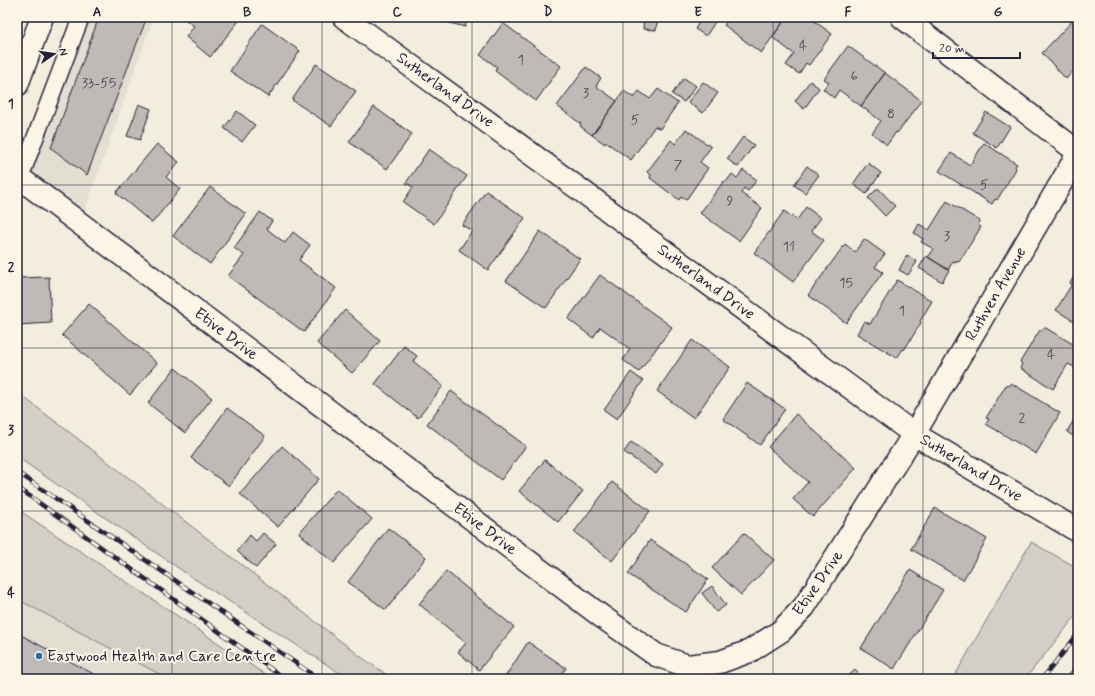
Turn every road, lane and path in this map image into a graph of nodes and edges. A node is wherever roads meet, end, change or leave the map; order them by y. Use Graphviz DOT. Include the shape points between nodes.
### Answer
graph roads {
  1 [pos="42,17"];
  2 [pos="81,17"];
  3 [pos="344,17"];
  4 [pos="902,17"];
  5 [pos="17,86"];
  6 [pos="1078,153"];
  7 [pos="18,177"];
  8 [pos="914,434"];
  9 [pos="1078,531"];
  1 -- 5 [label="street"];
  2 -- 7 [label="lane"];
  3 -- 8 [label="street, Sutherland Drive"];
  4 -- 6 [label="street"];
  6 -- 8 [label="street, Ruthven Avenue"];
  7 -- 8 [label="street, Etive Drive" via="601,616 656,655 688,666 720,662 750,651 781,631 809,600"];
  8 -- 9 [label="street, Sutherland Drive"];
}
